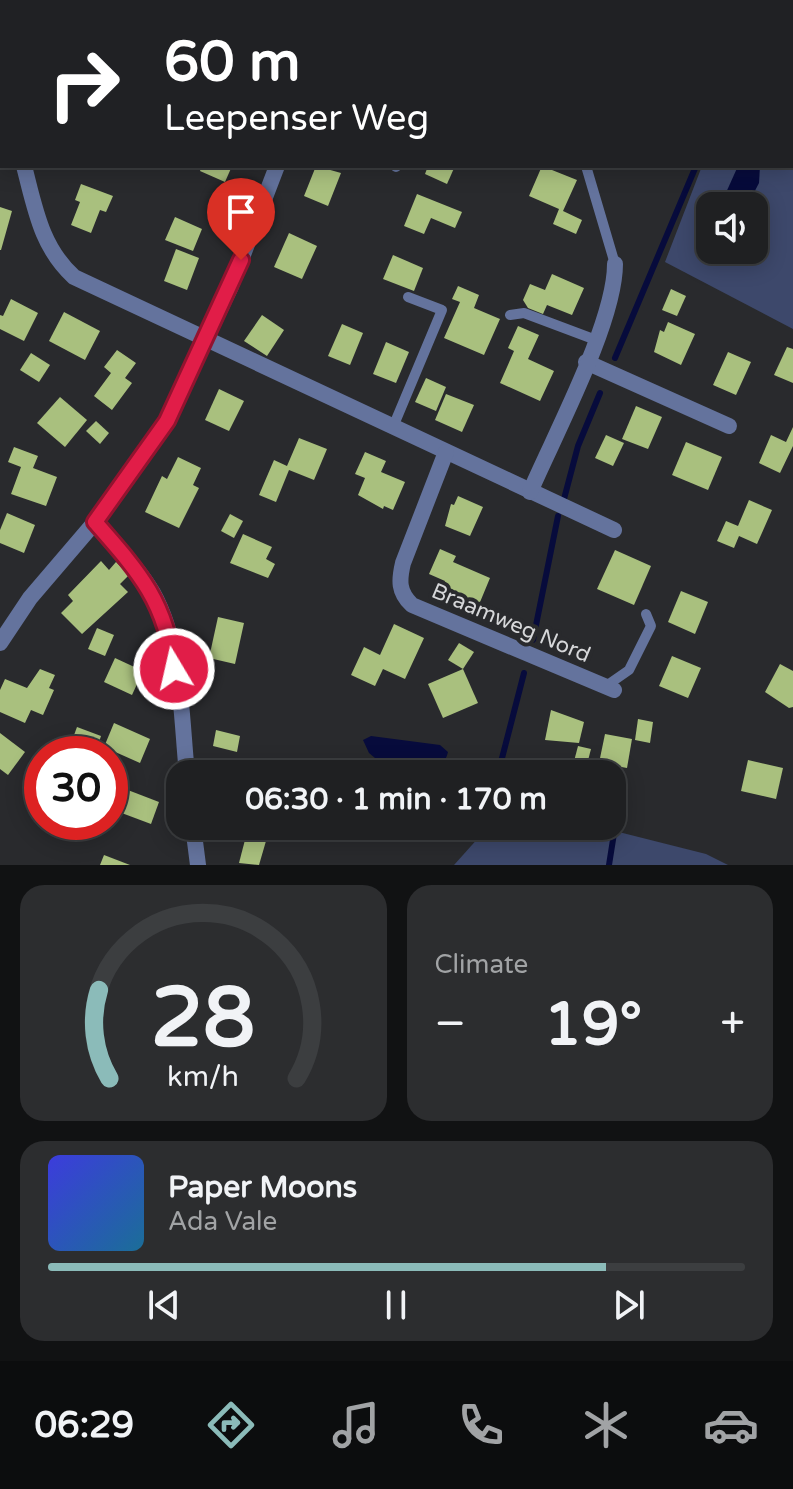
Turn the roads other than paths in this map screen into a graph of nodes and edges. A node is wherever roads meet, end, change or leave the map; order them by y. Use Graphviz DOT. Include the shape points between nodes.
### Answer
graph roads {
  1 [pos="25,168"];
  2 [pos="276,168"];
  3 [pos="587,168"];
  4 [pos="615,264"];
  5 [pos="408,297"];
  6 [pos="510,315"];
  7 [pos="596,340"];
  8 [pos="206,341"];
  9 [pos="586,362"];
  10 [pos="729,426"];
  11 [pos="393,427"];
  12 [pos="446,452"];
  13 [pos="530,492"];
  14 [pos="95,522"];
  15 [pos="614,530"];
  16 [pos="646,614"];
  17 [pos="0,643"];
  18 [pos="610,688"];
  19 [pos="185,760"];
  20 [pos="195,840"];
  21 [pos="198,865"];
  1 -- 8 [label="street" via="40,229 58,263 111,297"];
  2 -- 8 [label="street"];
  3 -- 4 [label="lane"];
  4 -- 7 [label="street" via="615,287"];
  5 -- 11 [label="lane" via="442,310"];
  6 -- 7 [label="lane" via="524,313"];
  7 -- 9 [label="street"];
  8 -- 11 [label="street"];
  8 -- 14 [label="street" via="167,421"];
  9 -- 10 [label="street"];
  9 -- 13 [label="street"];
  11 -- 12 [label="street"];
  12 -- 13 [label="street"];
  12 -- 18 [label="street, Braamweg Nord" via="403,563 399,580 405,599"];
  13 -- 15 [label="street"];
  14 -- 17 [label="street" via="30,598"];
  14 -- 19 [label="street" via="141,575 164,614"];
  16 -- 18 [label="lane" via="651,626 629,670"];
  20 -- 21 [label="street"];
}
